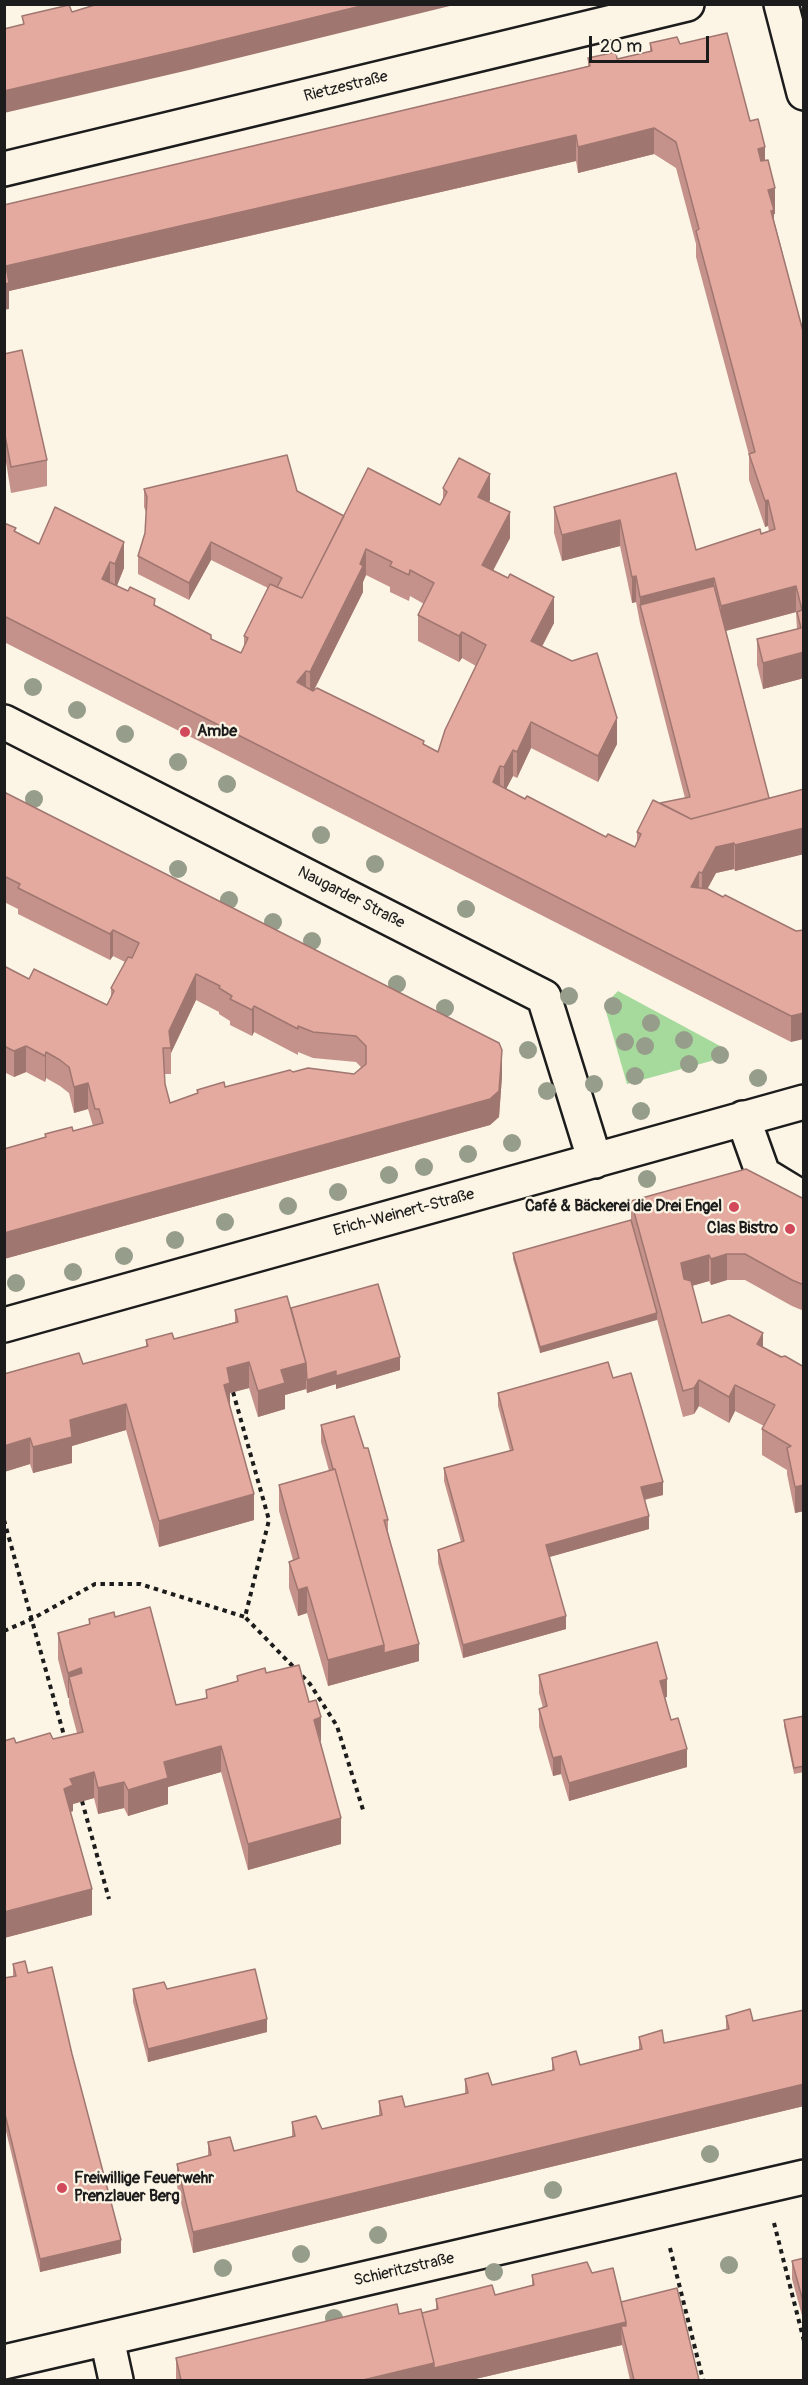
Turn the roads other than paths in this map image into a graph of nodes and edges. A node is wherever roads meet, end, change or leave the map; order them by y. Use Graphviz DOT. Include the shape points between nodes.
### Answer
graph roads {
  1 [pos="687,4"];
  2 [pos="782,4"];
  3 [pos="804,93"];
  4 [pos="4,169"];
  5 [pos="4,722"];
  6 [pos="804,1102"];
  7 [pos="743,1118"];
  8 [pos="595,1161"];
  9 [pos="804,1199"];
  10 [pos="4,1325"];
  11 [pos="804,2177"];
  12 [pos="107,2339"];
  13 [pos="4,2362"];
  14 [pos="116,2380"];
  1 -- 4 [label="street, Rietzestraße"];
  2 -- 3 [label="street"];
  5 -- 8 [label="street, Naugarder Straße" via="544,997"];
  6 -- 7 [label="street, Erich-Weinert-Straße"];
  7 -- 8 [label="street, Erich-Weinert-Straße"];
  7 -- 9 [label="street" via="763,1174"];
  8 -- 10 [label="street, Erich-Weinert-Straße"];
  11 -- 12 [label="street, Schieritzstraße"];
  12 -- 13 [label="street, Schieritzstraße"];
  12 -- 14 [label="street"];
}
